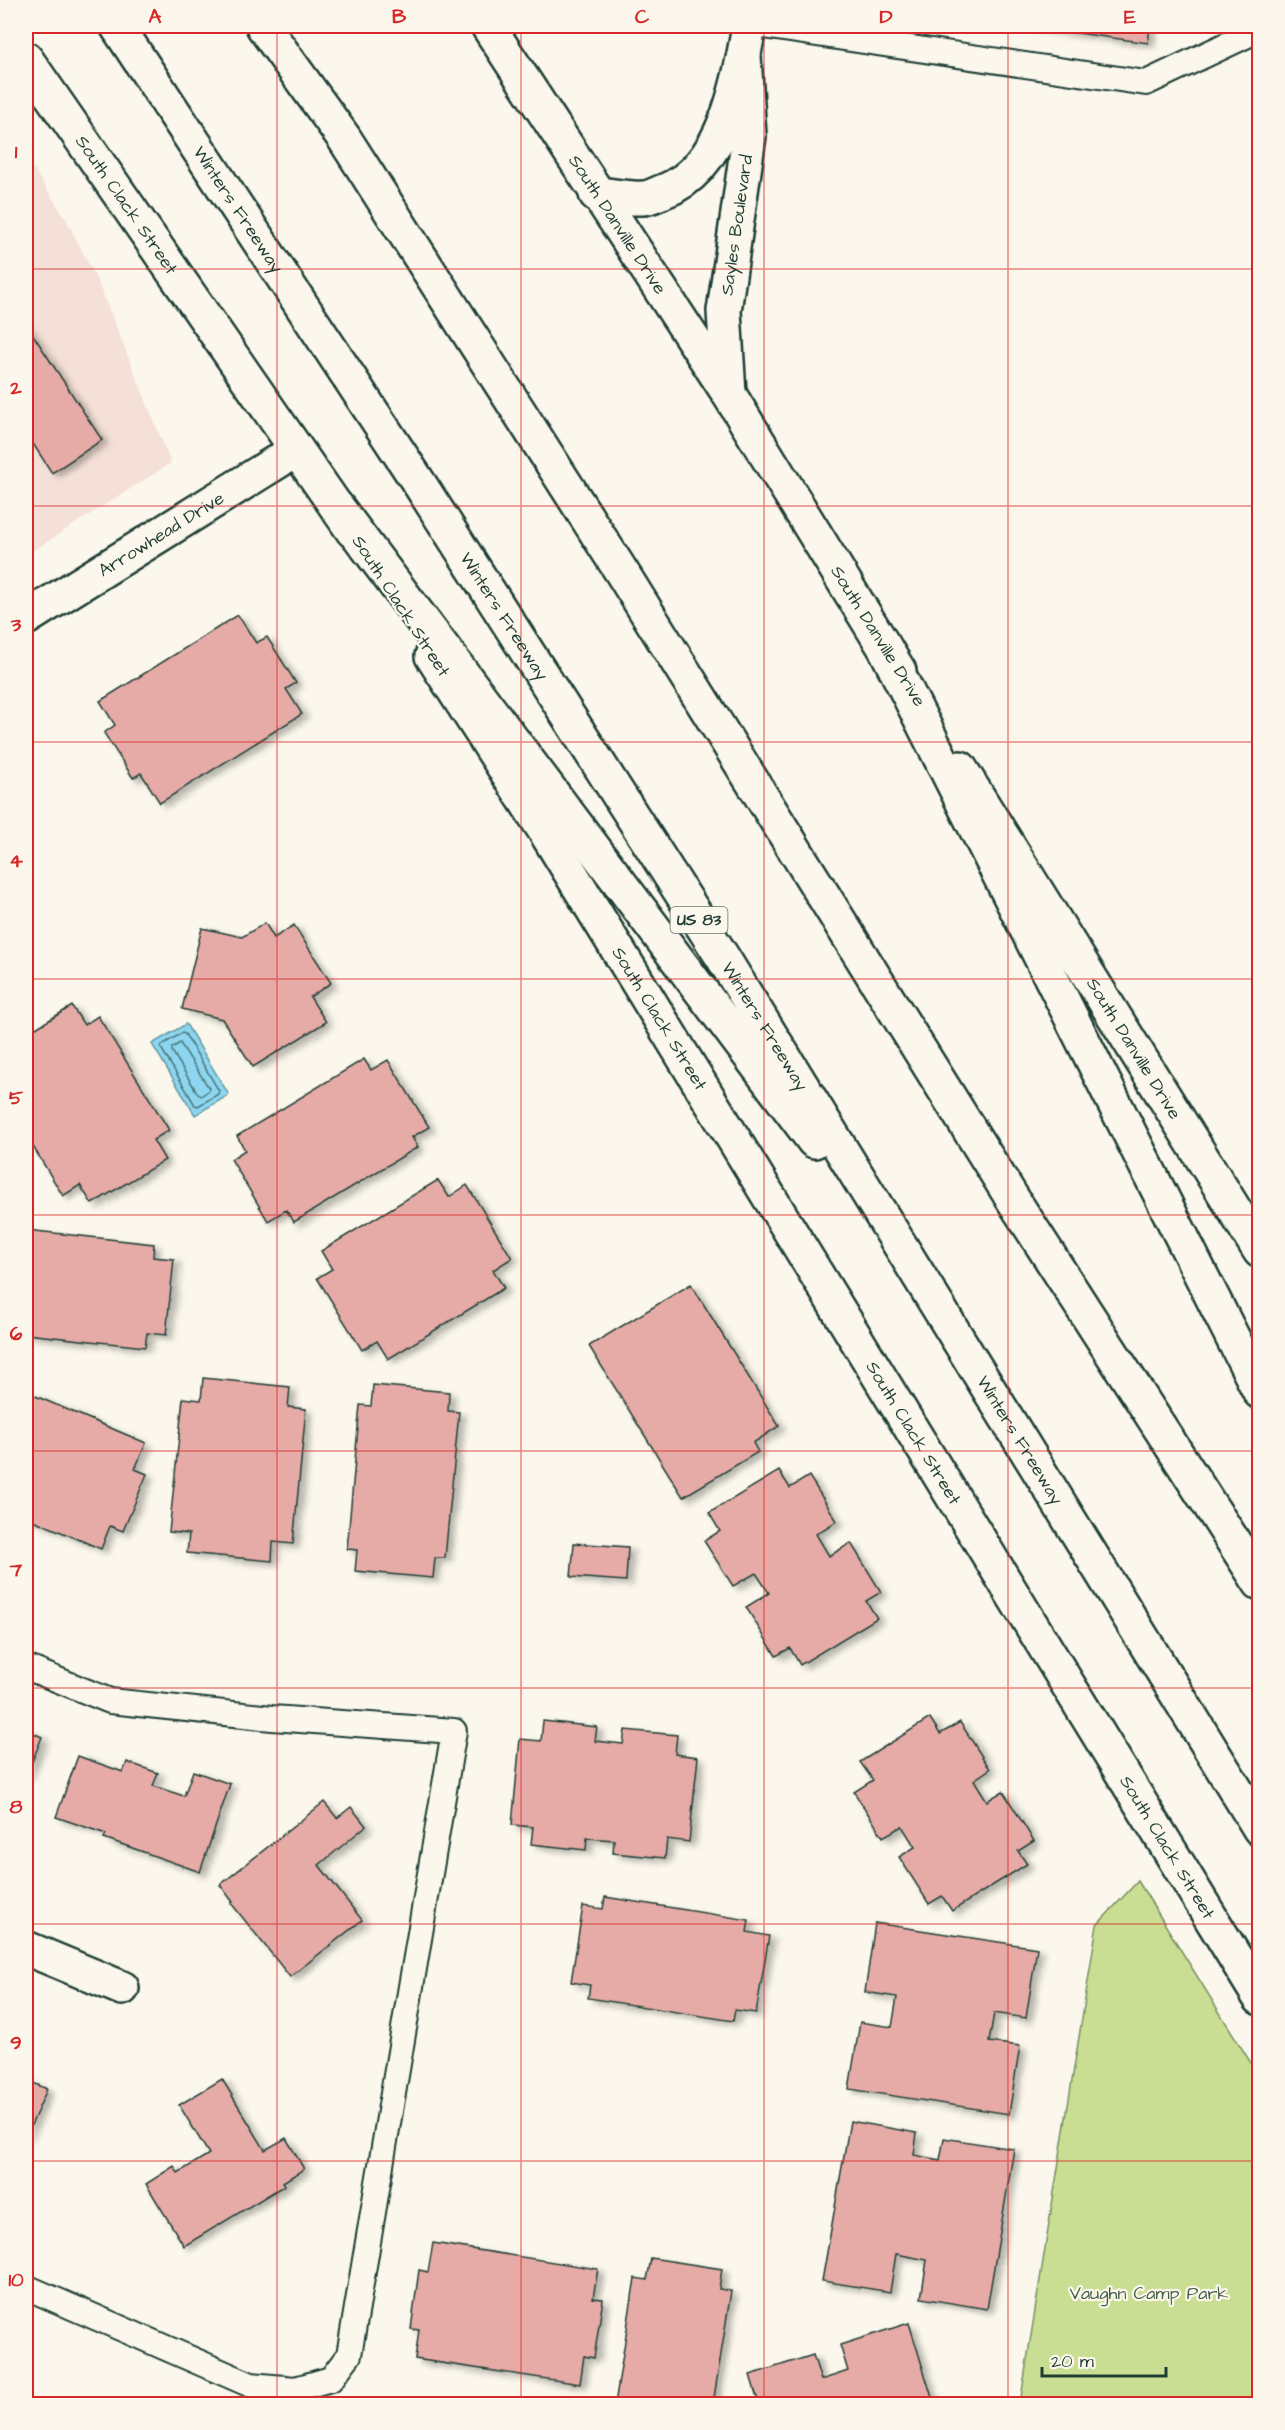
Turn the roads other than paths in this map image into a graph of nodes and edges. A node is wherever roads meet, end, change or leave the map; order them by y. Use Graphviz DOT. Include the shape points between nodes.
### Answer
graph roads {
  1 [pos="117,26"];
  2 [pos="264,26"];
  3 [pos="488,26"];
  4 [pos="763,26"];
  5 [pos="1260,29"];
  6 [pos="879,34"];
  7 [pos="747,41"];
  8 [pos="26,59"];
  9 [pos="596,194"];
  10 [pos="729,394"];
  11 [pos="296,450"];
  12 [pos="337,507"];
  13 [pos="26,618"];
  14 [pos="884,646"];
  15 [pos="1260,1251"];
  16 [pos="937,1305"];
  17 [pos="1260,1392"];
  18 [pos="1260,1583"];
  19 [pos="26,1667"];
  20 [pos="1260,1829"];
  21 [pos="26,1948"];
  22 [pos="122,1988"];
  23 [pos="1260,1998"];
  24 [pos="26,2287"];
  1 -- 16 [label="main road, Winters Freeway / US 83" via="453,536 723,958"];
  2 -- 18 [label="main road" via="370,178 621,571 1005,1188"];
  3 -- 9 [label="main road, South Danville Drive"];
  4 -- 6 [label="lane"];
  5 -- 6 [label="lane" via="1146,84"];
  7 -- 9 [label="main road, Sayles Boulevard" via="729,111 715,146 694,174 645,198"];
  7 -- 10 [label="main road, Sayles Boulevard" via="749,136 724,311"];
  8 -- 11 [label="main road, South Clack Street"];
  9 -- 10 [label="main road, South Danville Drive"];
  10 -- 14 [label="main road, South Danville Drive"];
  11 -- 12 [label="main road, South Clack Street"];
  11 -- 13 [label="main road, Arrowhead Drive"];
  12 -- 16 [label="main road"];
  12 -- 23 [label="main road, South Clack Street" via="551,842"];
  14 -- 15 [label="main road, South Danville Drive"];
  14 -- 17 [label="main road"];
  16 -- 20 [label="main road, Winters Freeway / US 83"];
  19 -- 24 [label="lane" via="110,1701 454,1731 349,2355 331,2379 295,2389 251,2385"];
  21 -- 22 [label="main road"];
}
